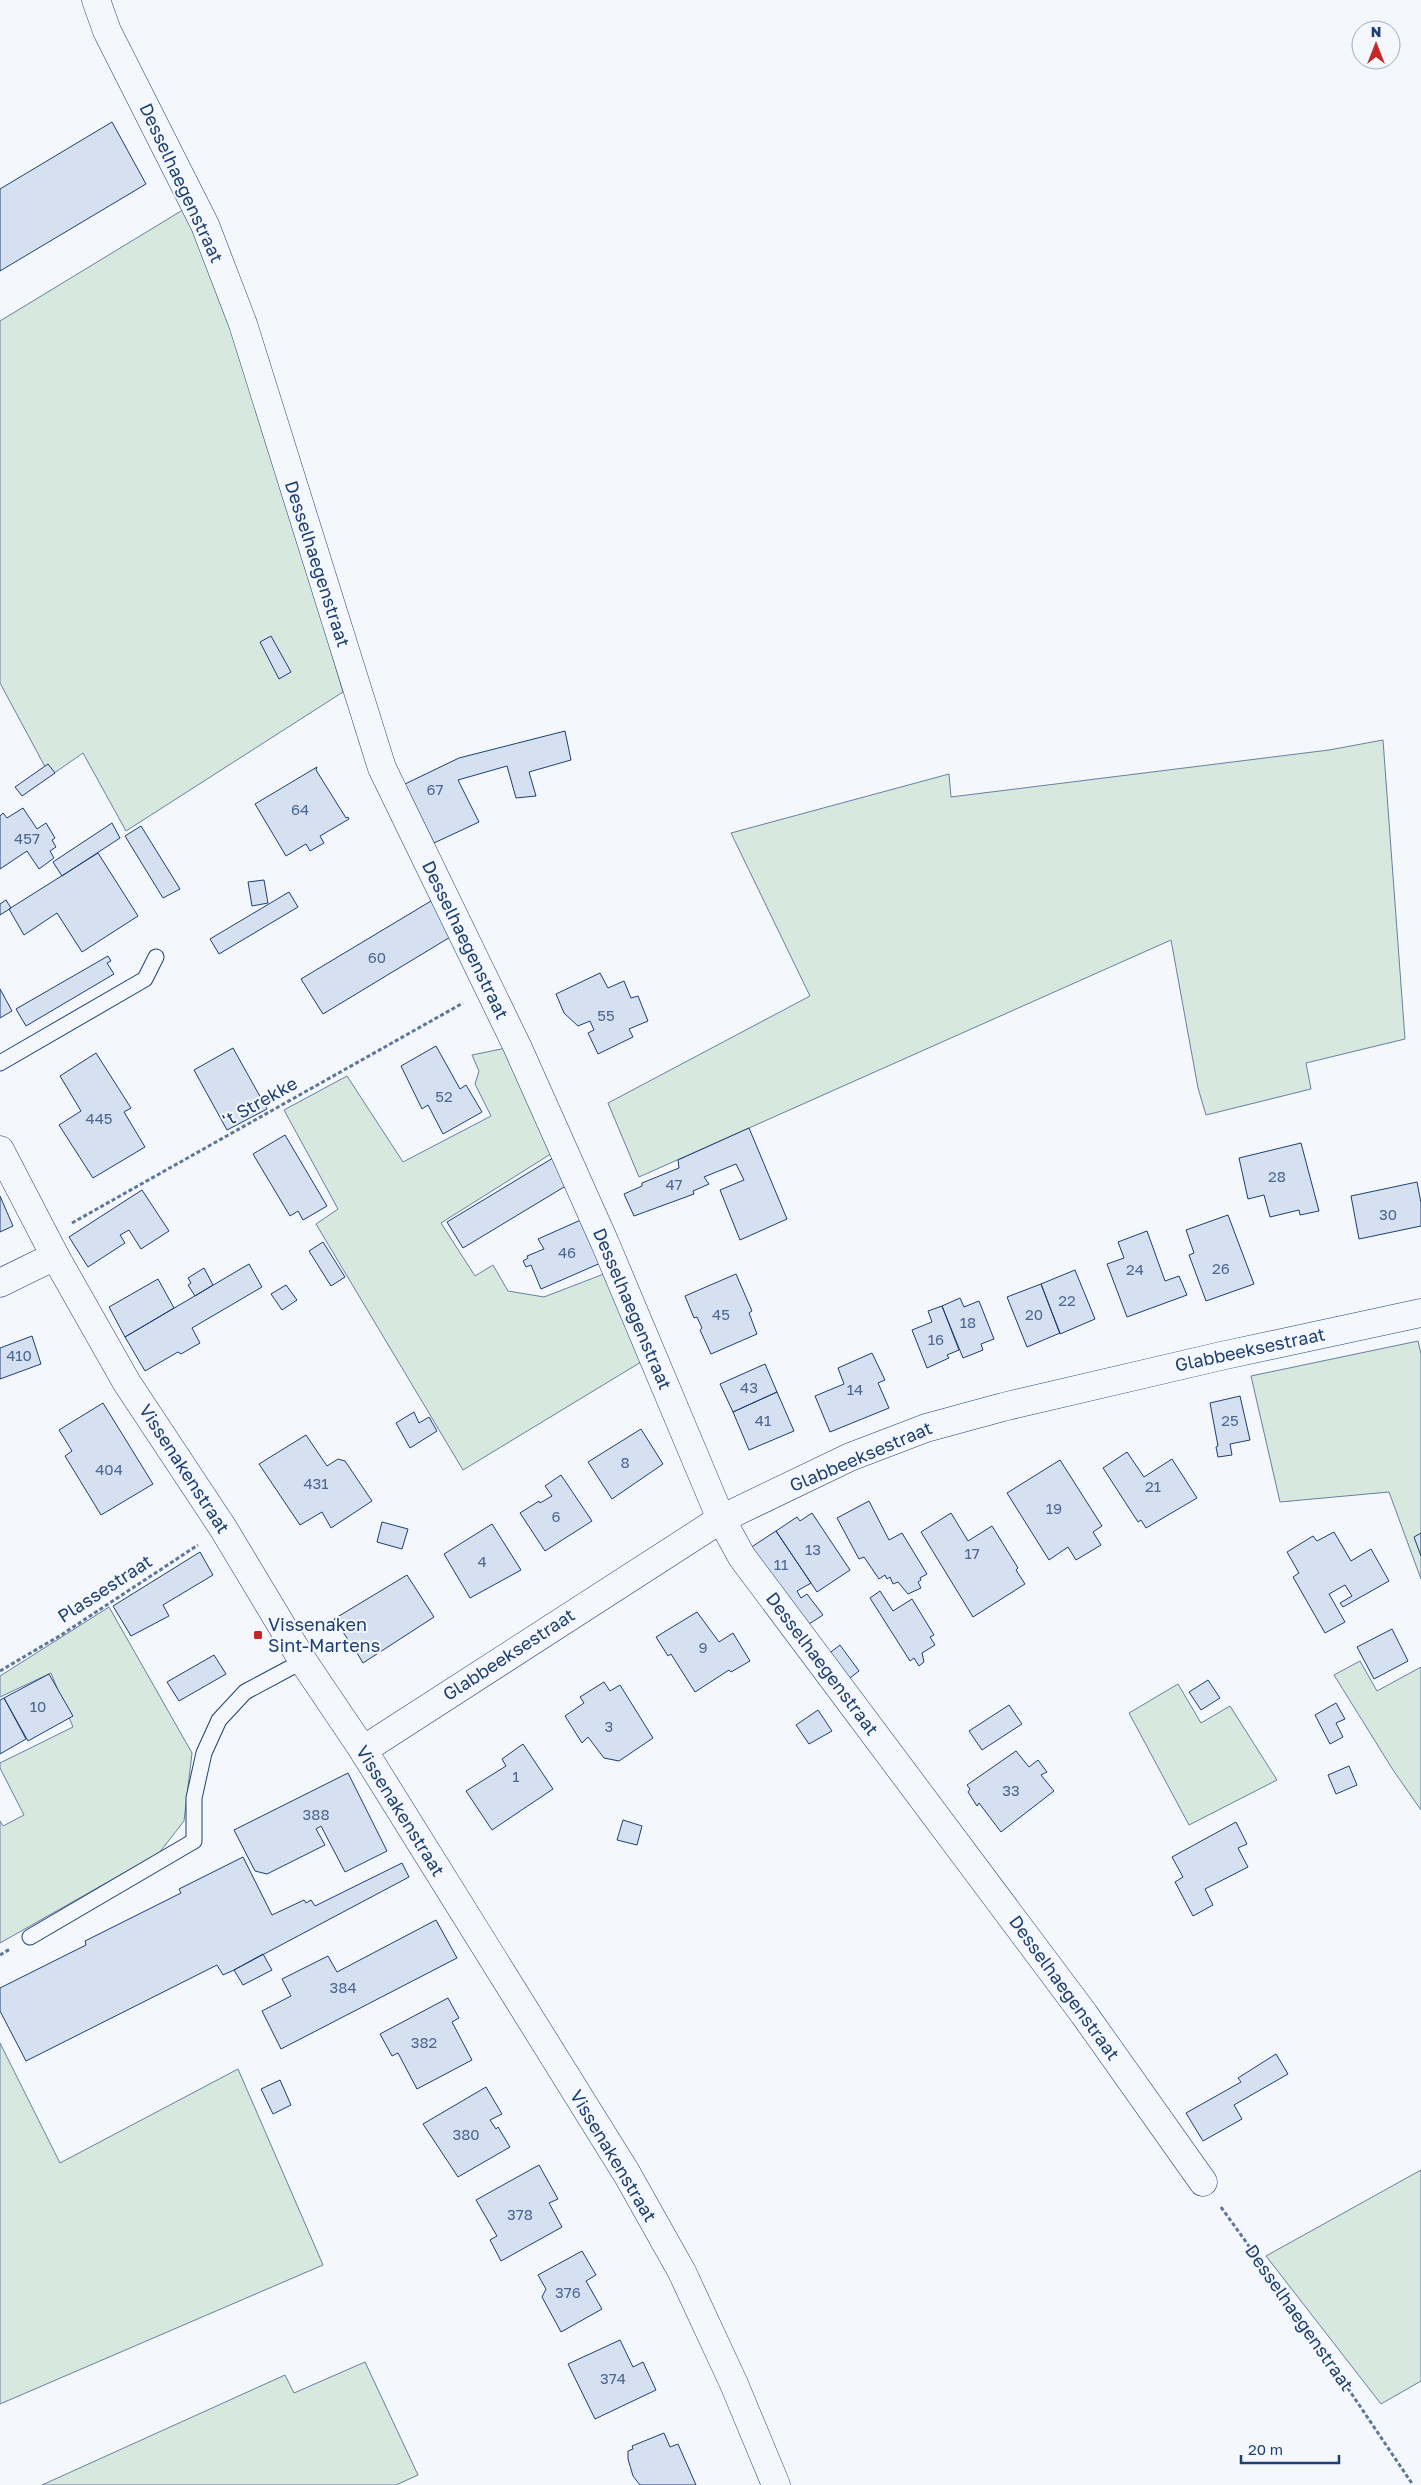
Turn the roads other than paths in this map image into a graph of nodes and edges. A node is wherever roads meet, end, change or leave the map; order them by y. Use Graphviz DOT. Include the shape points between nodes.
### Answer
graph roads {
  1 [pos="96,0"];
  2 [pos="156,957"];
  3 [pos="0,1063"];
  4 [pos="0,1150"];
  5 [pos="50,1247"];
  6 [pos="0,1283"];
  7 [pos="1421,1313"];
  8 [pos="721,1519"];
  9 [pos="303,1661"];
  10 [pos="362,1750"];
  11 [pos="30,1937"];
  12 [pos="1203,2182"];
  13 [pos="776,2485"];
  1 -- 8 [label="street, Desselhaegenstraat" via="107,31 205,225 243,324 382,768 516,1046 589,1207"];
  2 -- 3 [label="lane" via="145,979"];
  4 -- 5 [label="street, Vissenakenstraat"];
  5 -- 6 [label="street"];
  5 -- 9 [label="street, Vissenakenstraat" via="127,1383 223,1528"];
  7 -- 8 [label="street, Glabbeeksestraat" via="1004,1406 926,1428 850,1457"];
  8 -- 10 [label="street, Glabbeeksestraat"];
  8 -- 12 [label="street, Desselhaegenstraat" via="742,1557 1084,2014"];
  9 -- 10 [label="street, Vissenakenstraat"];
  9 -- 11 [label="lane" via="245,1692 219,1720 204,1753 196,1789 194,1841"];
  10 -- 13 [label="street, Vissenakenstraat" via="627,2174 682,2272"];
}
